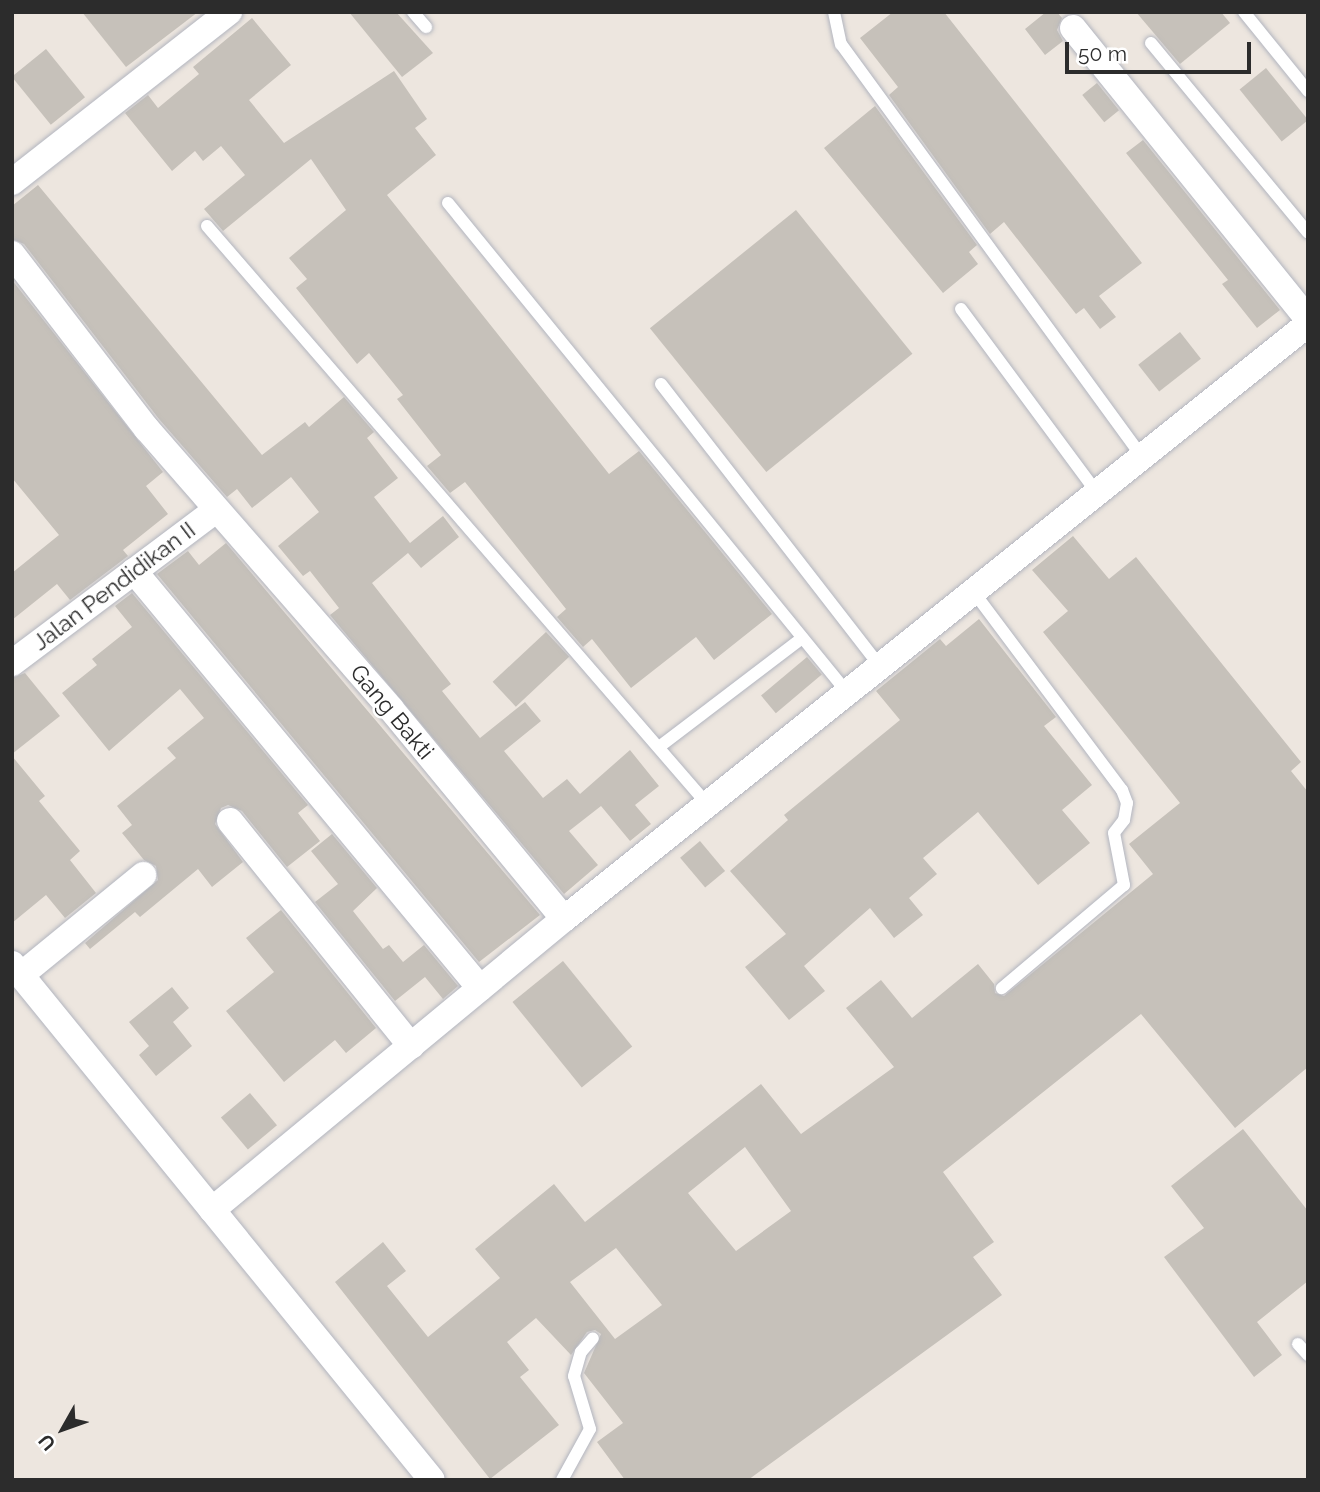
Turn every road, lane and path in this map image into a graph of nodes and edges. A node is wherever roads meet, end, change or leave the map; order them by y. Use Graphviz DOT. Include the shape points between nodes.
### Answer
graph roads {
  1 [pos="229,12"];
  2 [pos="413,12"];
  3 [pos="834,12"];
  4 [pos="1244,12"];
  5 [pos="426,27"];
  6 [pos="1073,28"];
  7 [pos="1151,43"];
  8 [pos="1308,91"];
  9 [pos="12,182"];
  10 [pos="449,204"];
  11 [pos="207,226"];
  12 [pos="1308,233"];
  13 [pos="12,254"];
  14 [pos="961,309"];
  15 [pos="1308,319"];
  16 [pos="1308,324"];
  17 [pos="661,384"];
  18 [pos="1140,454"];
  19 [pos="1095,490"];
  20 [pos="216,510"];
  21 [pos="134,571"];
  22 [pos="973,590"];
  23 [pos="803,638"];
  24 [pos="12,663"];
  25 [pos="879,665"];
  26 [pos="846,691"];
  27 [pos="659,747"];
  28 [pos="708,805"];
  29 [pos="230,821"];
  30 [pos="143,875"];
  31 [pos="564,919"];
  32 [pos="16,969"];
  33 [pos="481,988"];
  34 [pos="1002,988"];
  35 [pos="411,1046"];
  36 [pos="212,1210"];
  37 [pos="593,1338"];
  38 [pos="1298,1343"];
  39 [pos="1308,1355"];
  40 [pos="432,1480"];
  41 [pos="562,1480"];
  1 -- 9 [label="street"];
  2 -- 5 [label="lane"];
  3 -- 18 [label="lane" via="841,44"];
  4 -- 8 [label="lane"];
  6 -- 15 [label="street"];
  7 -- 12 [label="lane"];
  10 -- 23 [label="lane"];
  11 -- 27 [label="lane"];
  13 -- 20 [label="street, Gang Bakti"];
  14 -- 19 [label="lane"];
  16 -- 18 [label="street"];
  17 -- 25 [label="lane"];
  18 -- 19 [label="street"];
  19 -- 22 [label="street"];
  20 -- 21 [label="street, Jalan Pendidikan II"];
  20 -- 31 [label="street, Gang Bakti" via="391,709"];
  21 -- 24 [label="street, Jalan Pendidikan II"];
  21 -- 33 [label="street"];
  22 -- 25 [label="street"];
  22 -- 34 [label="lane" via="1122,790 1127,803 1124,820 1114,833 1124,885"];
  23 -- 26 [label="lane"];
  23 -- 27 [label="lane"];
  25 -- 26 [label="street"];
  26 -- 28 [label="street"];
  27 -- 28 [label="lane"];
  28 -- 31 [label="street"];
  29 -- 35 [label="street"];
  30 -- 32 [label="street"];
  31 -- 33 [label="street"];
  32 -- 36 [label="street"];
  33 -- 35 [label="street"];
  35 -- 36 [label="street"];
  36 -- 40 [label="street"];
  37 -- 41 [label="lane" via="582,1352 575,1376 590,1429"];
  38 -- 39 [label="lane"];
}
